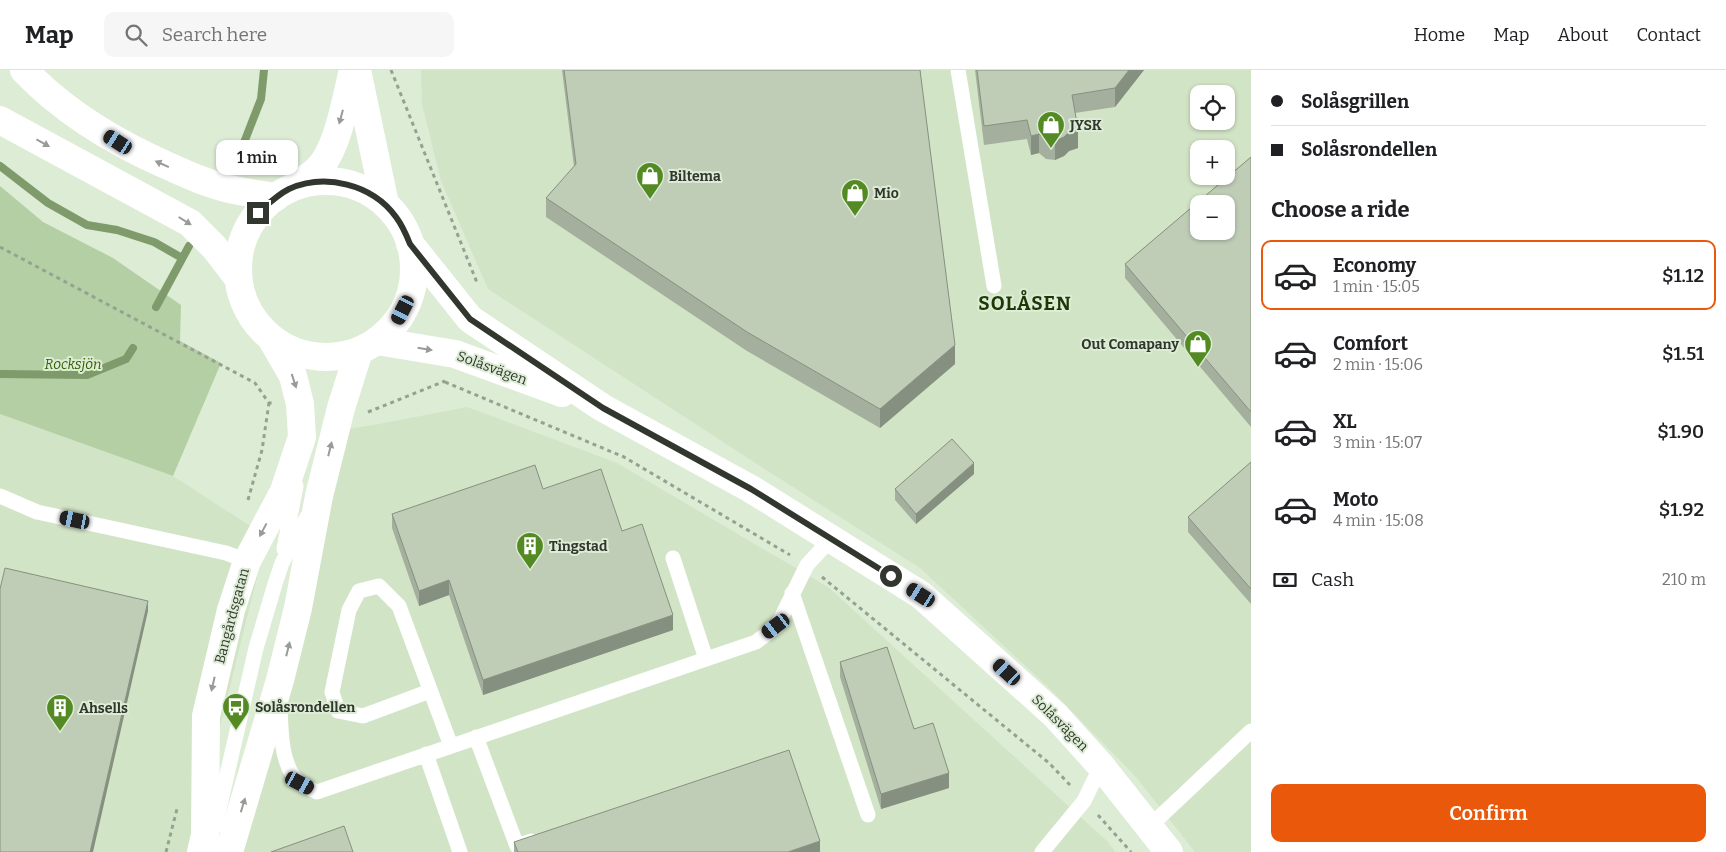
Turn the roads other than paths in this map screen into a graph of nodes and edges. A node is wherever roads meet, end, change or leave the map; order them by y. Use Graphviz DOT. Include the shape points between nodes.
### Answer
graph roads {
  1 [pos="24,70"];
  2 [pos="353,70"];
  3 [pos="357,70"];
  4 [pos="958,70"];
  5 [pos="0,120"];
  6 [pos="282,193"];
  7 [pos="385,204"];
  8 [pos="410,244"];
  9 [pos="238,278"];
  10 [pos="994,286"];
  11 [pos="271,338"];
  12 [pos="368,346"];
  13 [pos="603,408"];
  14 [pos="302,437"];
  15 [pos="0,496"];
  16 [pos="319,496"];
  17 [pos="831,539"];
  18 [pos="673,558"];
  19 [pos="247,561"];
  20 [pos="282,563"];
  21 [pos="792,593"];
  22 [pos="706,659"];
  23 [pos="280,680"];
  24 [pos="430,691"];
  25 [pos="1251,731"];
  26 [pos="476,737"];
  27 [pos="451,746"];
  28 [pos="426,754"];
  29 [pos="1102,766"];
  30 [pos="868,815"];
  31 [pos="1149,827"];
  32 [pos="546,836"];
  33 [pos="201,852"];
  34 [pos="209,852"];
  35 [pos="229,852"];
  36 [pos="460,852"];
  37 [pos="1042,852"];
  38 [pos="1169,852"];
  6 -- 1 [label="main road, one-way" via="233,190 194,178 126,146 86,122"];
  2 -- 6 [label="main road, one-way" via="331,151 318,169"];
  3 -- 7 [label="main road"];
  4 -- 10 [label="lane"];
  5 -- 9 [label="main road, one-way" via="190,223"];
  6 -- 7 [label="main road" via="309,183 329,181 349,184"];
  6 -- 9 [label="main road" via="258,213 246,232 239,254"];
  7 -- 8 [label="main road" via="396,216"];
  8 -- 12 [label="main road" via="414,271 409,298 396,322"];
  8 -- 13 [label="main road, Solåsvägen" via="470,319"];
  9 -- 11 [label="main road" via="243,301"];
  11 -- 12 [label="main road" via="290,351 313,357 337,357"];
  11 -- 14 [label="main road, Bangårdsgatan, one-way" via="293,376 300,404"];
  12 -- 13 [label="main road, Solåsvägen, one-way" via="455,354"];
  16 -- 12 [label="main road, one-way" via="340,408"];
  13 -- 17 [label="main road, Solåsvägen" via="751,489"];
  14 -- 19 [label="main road, Bangårdsgatan, one-way" via="284,491"];
  14 -- 20 [label="lane"];
  15 -- 19 [label="lane" via="37,512 226,553"];
  16 -- 20 [label="lane"];
  23 -- 16 [label="main road, one-way" via="298,608"];
  17 -- 21 [label="lane" via="807,565"];
  17 -- 29 [label="main road, Solåsvägen" via="921,595 1055,715"];
  18 -- 22 [label="lane"];
  19 -- 33 [label="main road, Bangårdsgatan, one-way" via="231,610 206,716 205,835"];
  20 -- 34 [label="lane" via="256,648"];
  21 -- 22 [label="lane" via="776,626 756,642"];
  21 -- 30 [label="lane"];
  22 -- 26 [label="lane"];
  23 -- 28 [label="lane" via="285,760 300,783 317,792"];
  35 -- 23 [label="main road, one-way"];
  24 -- 24 [label="lane" via="399,606 379,586 359,591 349,610 332,692 338,711 363,716"];
  24 -- 27 [label="lane"];
  25 -- 31 [label="lane"];
  26 -- 27 [label="lane"];
  26 -- 32 [label="lane" via="518,846"];
  27 -- 28 [label="lane"];
  28 -- 36 [label="lane"];
  29 -- 31 [label="main road, Solåsvägen"];
  29 -- 37 [label="lane" via="1084,801"];
  31 -- 38 [label="main road, Solåsvägen"];
}
